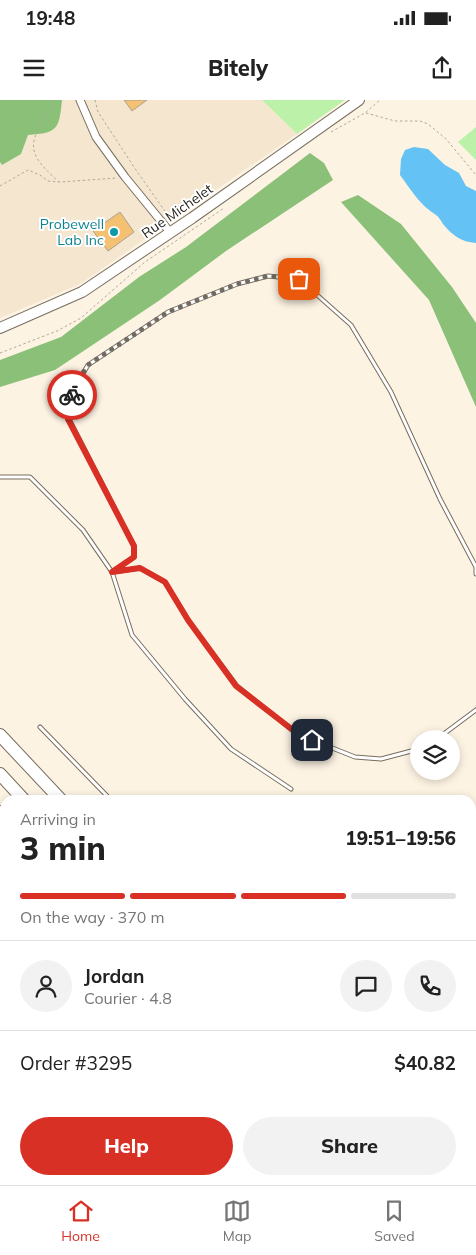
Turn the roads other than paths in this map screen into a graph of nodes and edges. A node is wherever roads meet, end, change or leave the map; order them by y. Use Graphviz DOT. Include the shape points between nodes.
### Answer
graph roads {
  1 [pos="80,100"];
  2 [pos="359,100"];
  3 [pos="170,232"];
  4 [pos="0,328"];
  5 [pos="0,477"];
  6 [pos="112,572"];
  7 [pos="476,574"];
  8 [pos="476,710"];
  9 [pos="40,727"];
  10 [pos="449,730"];
  11 [pos="0,736"];
  12 [pos="410,751"];
  13 [pos="0,774"];
  14 [pos="291,789"];
  15 [pos="19,795"];
  16 [pos="55,795"];
  17 [pos="106,795"];
  1 -- 3 [label="street" via="96,137"];
  2 -- 3 [label="street, Rue Michelet"];
  3 -- 4 [label="street, Rue Michelet" via="82,292"];
  5 -- 6 [label="lane" via="30,477 83,530"];
  6 -- 7 [label="lane" via="134,557 134,546 68,419 72,390 88,365 168,312 237,284 268,276 299,279 351,325 390,392 476,567"];
  6 -- 12 [label="lane" via="140,568 165,582 236,686 298,734 356,758 381,759"];
  6 -- 14 [label="lane" via="132,635 231,749"];
  8 -- 10 [label="lane"];
  9 -- 17 [label="lane"];
  11 -- 16 [label="highway"];
  13 -- 15 [label="highway"];
}
